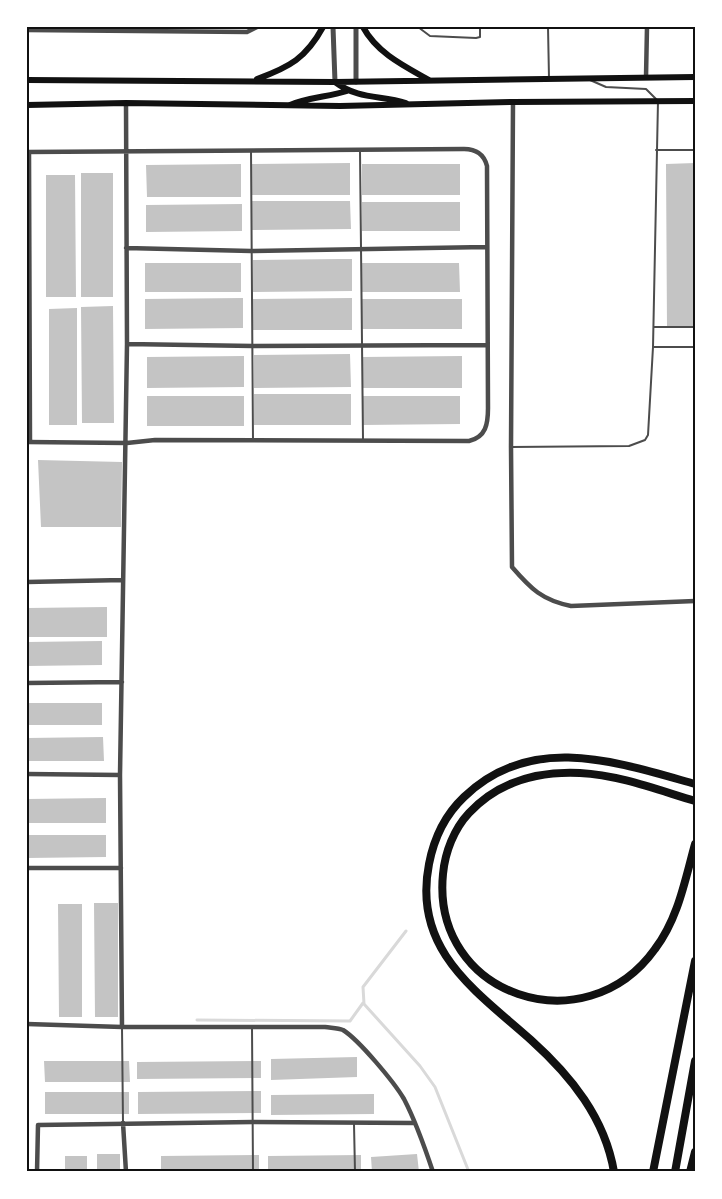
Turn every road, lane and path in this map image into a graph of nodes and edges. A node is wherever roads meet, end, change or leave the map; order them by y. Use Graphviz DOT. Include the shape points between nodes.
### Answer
graph roads {
  1 [pos="257,27"];
  2 [pos="323,27"];
  3 [pos="333,27"];
  4 [pos="356,27"];
  5 [pos="363,27"];
  6 [pos="418,27"];
  7 [pos="480,27"];
  8 [pos="548,27"];
  9 [pos="648,27"];
  10 [pos="139,29"];
  11 [pos="27,30"];
  12 [pos="585,77"];
  13 [pos="646,77"];
  14 [pos="695,77"];
  15 [pos="549,78"];
  16 [pos="27,80"];
  17 [pos="431,80"];
  18 [pos="254,81"];
  19 [pos="335,82"];
  20 [pos="356,82"];
  21 [pos="347,91"];
  22 [pos="695,101"];
  23 [pos="513,102"];
  24 [pos="658,102"];
  25 [pos="126,103"];
  26 [pos="27,105"];
  27 [pos="288,105"];
  28 [pos="412,105"];
  29 [pos="250,150"];
  30 [pos="360,150"];
  31 [pos="656,150"];
  32 [pos="695,150"];
  33 [pos="28,152"];
  34 [pos="126,152"];
  35 [pos="486,247"];
  36 [pos="126,248"];
  37 [pos="361,249"];
  38 [pos="251,250"];
  39 [pos="29,251"];
  40 [pos="654,327"];
  41 [pos="695,327"];
  42 [pos="127,344"];
  43 [pos="488,345"];
  44 [pos="253,346"];
  45 [pos="361,346"];
  46 [pos="29,347"];
  47 [pos="654,347"];
  48 [pos="695,347"];
  49 [pos="254,441"];
  50 [pos="28,442"];
  51 [pos="363,442"];
  52 [pos="127,443"];
  53 [pos="511,447"];
  54 [pos="123,580"];
  55 [pos="27,582"];
  56 [pos="695,601"];
  57 [pos="122,682"];
  58 [pos="27,683"];
  59 [pos="27,774"];
  60 [pos="120,775"];
  61 [pos="695,784"];
  62 [pos="695,801"];
  63 [pos="695,844"];
  64 [pos="27,868"];
  65 [pos="121,868"];
  66 [pos="695,961"];
  67 [pos="27,1016"];
  68 [pos="27,1024"];
  69 [pos="122,1027"];
  70 [pos="252,1027"];
  71 [pos="695,1061"];
  72 [pos="253,1122"];
  73 [pos="123,1123"];
  74 [pos="414,1123"];
  75 [pos="354,1124"];
  76 [pos="695,1152"];
  77 [pos="38,1172"];
  78 [pos="126,1172"];
  79 [pos="253,1172"];
  80 [pos="355,1172"];
  81 [pos="433,1172"];
  82 [pos="614,1172"];
  83 [pos="652,1172"];
  84 [pos="675,1172"];
  85 [pos="690,1172"];
  1 -- 10 [label="street" via="247,32"];
  2 -- 18 [label="main road" via="297,61"];
  3 -- 19 [label="street"];
  4 -- 20 [label="street"];
  5 -- 17 [label="main road" via="377,47 391,58"];
  6 -- 7 [label="lane" via="430,36 476,38 480,37"];
  8 -- 15 [label="lane"];
  9 -- 13 [label="street"];
  10 -- 11 [label="street"];
  12 -- 13 [label="main road"];
  12 -- 15 [label="main road"];
  12 -- 24 [label="lane" via="606,87 646,89"];
  13 -- 14 [label="main road"];
  15 -- 17 [label="main road"];
  16 -- 18 [label="main road"];
  17 -- 20 [label="main road"];
  18 -- 19 [label="main road"];
  19 -- 20 [label="main road"];
  19 -- 21 [label="main road"];
  20 -- 21 [label="main road"];
  21 -- 27 [label="main road"];
  21 -- 28 [label="main road"];
  22 -- 24 [label="main road"];
  23 -- 24 [label="main road"];
  23 -- 28 [label="main road"];
  23 -- 53 [label="street"];
  24 -- 31 [label="lane"];
  25 -- 26 [label="main road"];
  25 -- 27 [label="main road"];
  25 -- 34 [label="street"];
  27 -- 28 [label="main road"];
  29 -- 30 [label="street"];
  29 -- 34 [label="street"];
  29 -- 38 [label="lane"];
  30 -- 35 [label="street" via="464,148 479,153 487,166"];
  30 -- 37 [label="lane"];
  31 -- 32 [label="lane"];
  31 -- 40 [label="lane"];
  33 -- 34 [label="street"];
  33 -- 39 [label="street"];
  34 -- 36 [label="street"];
  35 -- 37 [label="street"];
  35 -- 43 [label="street"];
  36 -- 38 [label="street"];
  36 -- 42 [label="street"];
  37 -- 38 [label="street"];
  37 -- 45 [label="lane"];
  38 -- 44 [label="lane"];
  39 -- 46 [label="street"];
  40 -- 41 [label="lane"];
  40 -- 47 [label="lane"];
  42 -- 44 [label="street"];
  42 -- 52 [label="street"];
  43 -- 45 [label="street"];
  43 -- 51 [label="street" via="488,408 486,429 481,436 469,441"];
  44 -- 45 [label="street"];
  44 -- 49 [label="lane"];
  45 -- 51 [label="lane"];
  46 -- 50 [label="street"];
  47 -- 48 [label="lane"];
  47 -- 53 [label="lane" via="645,440 629,446"];
  49 -- 51 [label="street"];
  49 -- 52 [label="street"];
  50 -- 52 [label="street"];
  52 -- 54 [label="street"];
  53 -- 56 [label="street" via="512,567 532,589 554,603 571,606"];
  54 -- 55 [label="street"];
  54 -- 57 [label="street"];
  57 -- 58 [label="street"];
  57 -- 60 [label="street"];
  59 -- 60 [label="street"];
  60 -- 65 [label="street"];
  61 -- 82 [label="highway" via="585,758 537,759 509,768 475,786 455,806 438,832 428,871 426,893 438,944 468,986 532,1041 577,1089 597,1119"];
  62 -- 63 [label="highway" via="582,773 549,773 513,782 482,800 460,826 445,860 444,908 457,943 486,977 528,998 572,1001 598,994 630,977 655,950 675,912"];
  64 -- 65 [label="street"];
  65 -- 69 [label="street"];
  66 -- 83 [label="highway"];
  67 -- 68 [label="street"];
  68 -- 69 [label="street"];
  69 -- 70 [label="street"];
  69 -- 73 [label="lane"];
  70 -- 72 [label="lane"];
  70 -- 74 [label="street" via="340,1029 387,1076"];
  71 -- 84 [label="highway"];
  72 -- 73 [label="street"];
  72 -- 75 [label="street"];
  72 -- 79 [label="lane"];
  73 -- 77 [label="street" via="38,1125"];
  73 -- 78 [label="street"];
  74 -- 75 [label="street"];
  74 -- 81 [label="street"];
  75 -- 80 [label="lane"];
  76 -- 85 [label="highway"];
}
